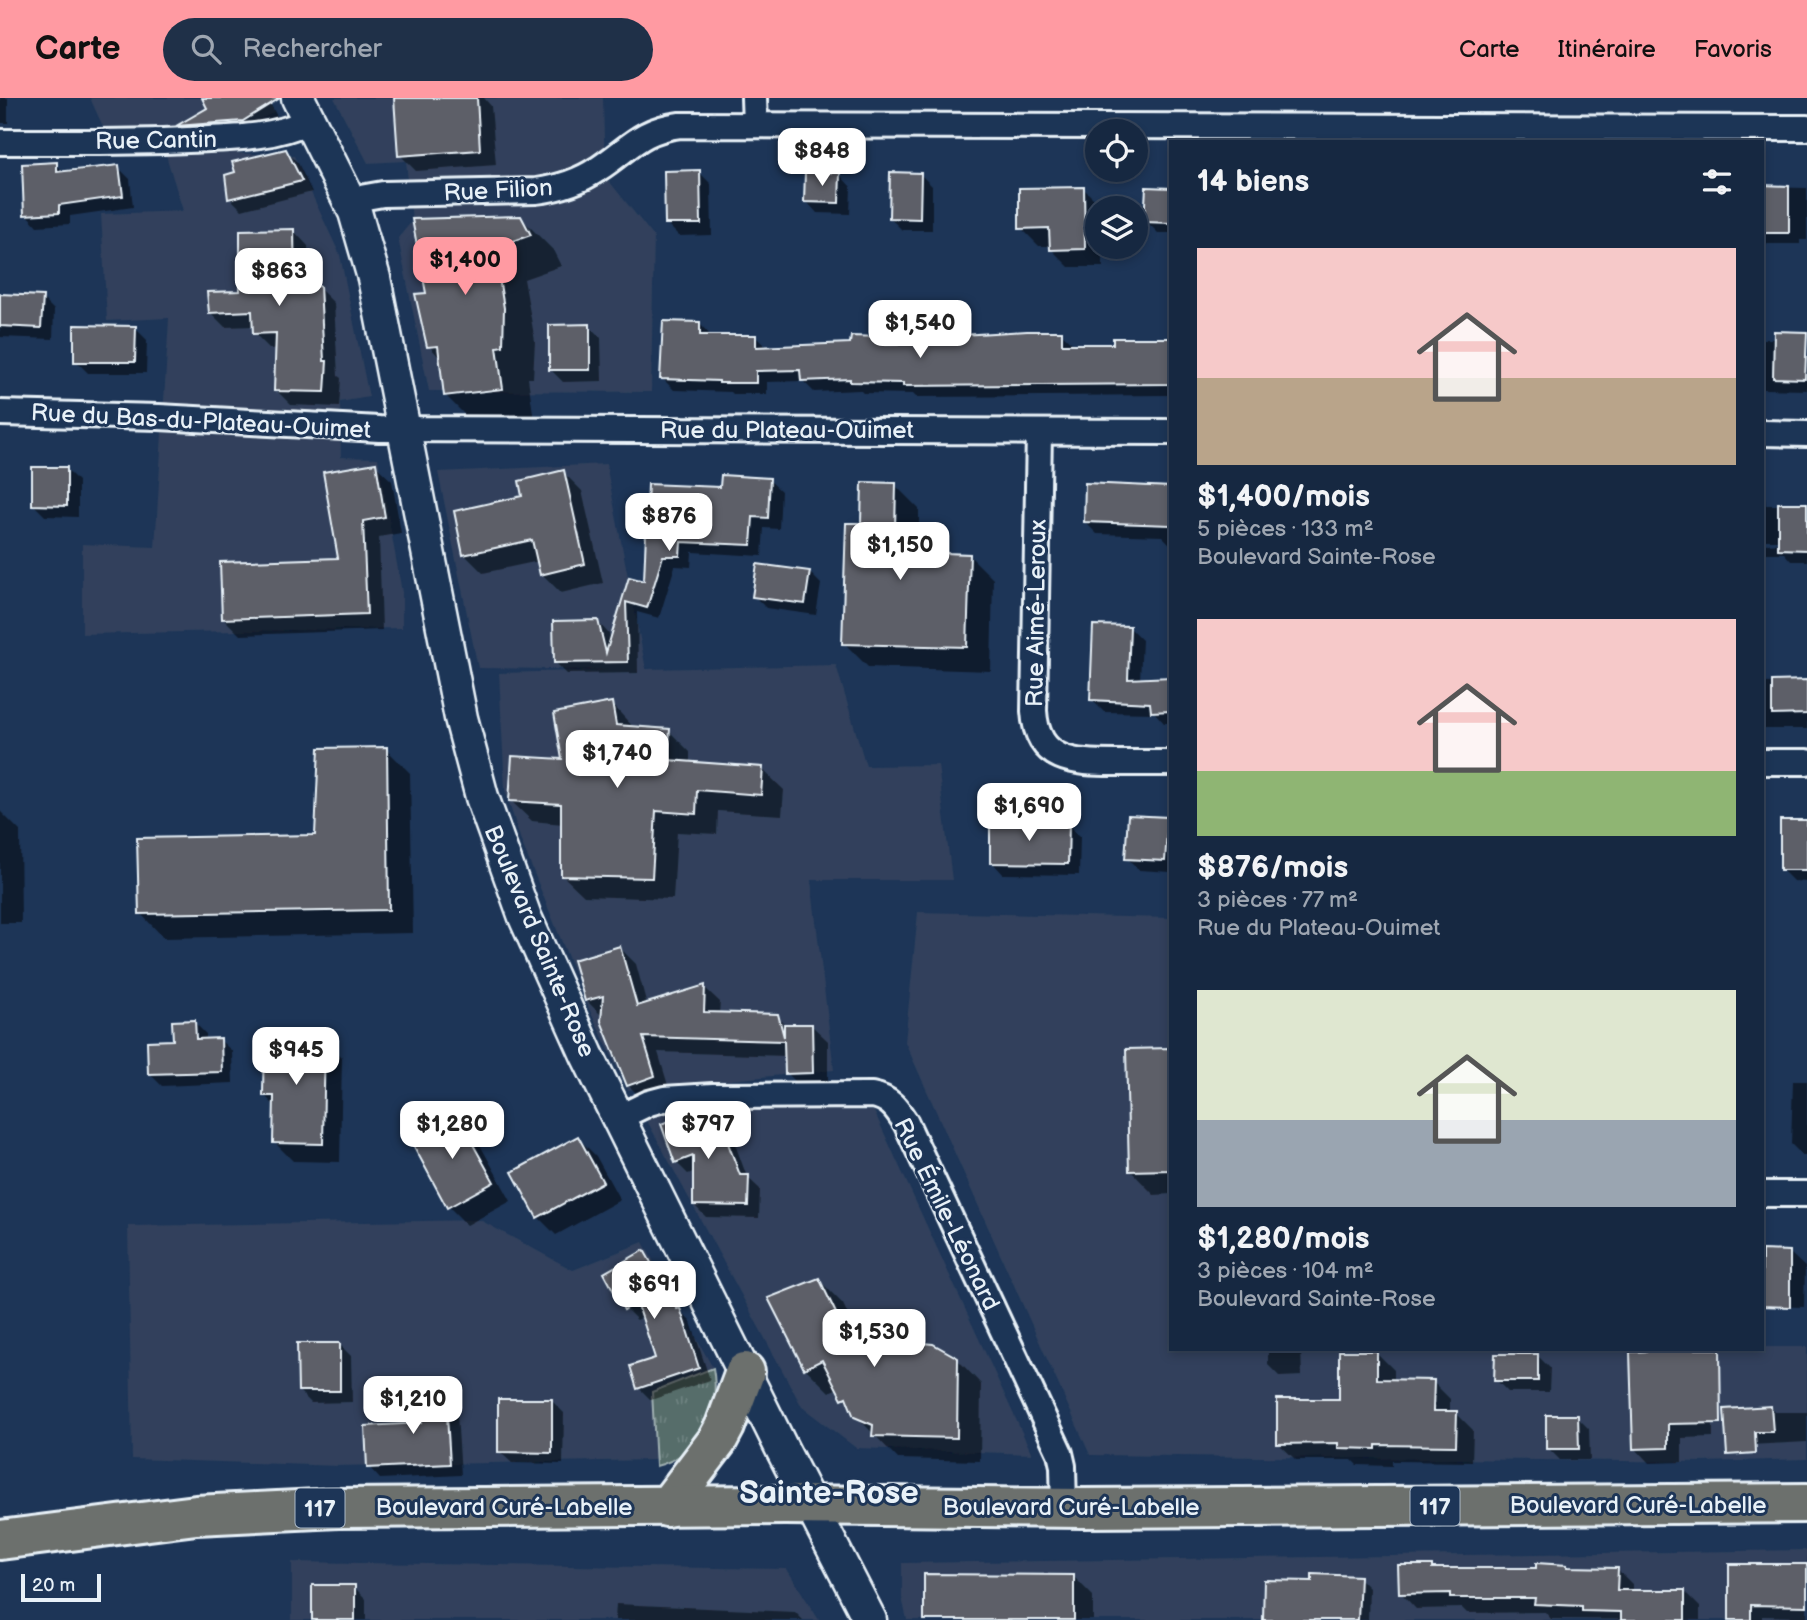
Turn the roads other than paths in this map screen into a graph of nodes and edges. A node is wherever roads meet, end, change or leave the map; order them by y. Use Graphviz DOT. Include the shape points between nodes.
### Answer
graph roads {
  1 [pos="754,98"];
  2 [pos="303,110"];
  3 [pos="755,125"];
  4 [pos="1807,128"];
  5 [pos="0,142"];
  6 [pos="349,200"];
  7 [pos="0,413"];
  8 [pos="402,429"];
  9 [pos="1039,432"];
  10 [pos="1169,432"];
  11 [pos="1764,433"];
  12 [pos="1807,433"];
  13 [pos="1764,762"];
  14 [pos="1807,762"];
  15 [pos="1169,763"];
  16 [pos="618,1118"];
  17 [pos="1764,1194"];
  18 [pos="1807,1194"];
  19 [pos="745,1372"];
  20 [pos="1807,1503"];
  21 [pos="812,1505"];
  22 [pos="667,1507"];
  23 [pos="1064,1508"];
  24 [pos="0,1540"];
  25 [pos="870,1620"];
  1 -- 3 [label="street"];
  2 -- 5 [label="street, Rue Cantin" via="289,130 254,137"];
  2 -- 6 [label="street, Boulevard Sainte-Rose"];
  3 -- 4 [label="street, Rue Filion"];
  3 -- 6 [label="street, Rue Filion" via="680,125 656,130 583,179 549,190 383,194"];
  6 -- 8 [label="street, Boulevard Sainte-Rose" via="374,278"];
  7 -- 8 [label="street, Rue du Bas-du-Plateau-Ouimet"];
  8 -- 9 [label="street, Rue du Plateau-Ouimet"];
  8 -- 16 [label="street, Boulevard Sainte-Rose" via="461,718 482,797 525,917"];
  9 -- 10 [label="street, Rue du Plateau-Ouimet"];
  9 -- 15 [label="street, Rue Aimé-Leroux" via="1036,728 1049,749 1067,760"];
  11 -- 12 [label="street"];
  13 -- 14 [label="street"];
  16 -- 19 [label="street, Boulevard Sainte-Rose"];
  16 -- 23 [label="street, Rue Émile-Léonard" via="664,1099 713,1096 872,1095 894,1105 1060,1453"];
  17 -- 18 [label="street"];
  19 -- 21 [label="street, Boulevard Sainte-Rose"];
  19 -- 22 [label="main road" via="717,1441"];
  20 -- 23 [label="main road, Boulevard Curé-Labelle / 117"];
  21 -- 22 [label="main road, Boulevard Curé-Labelle / 117"];
  21 -- 23 [label="main road, Boulevard Curé-Labelle / 117"];
  21 -- 25 [label="street, Boulevard Sainte-Rose"];
  22 -- 24 [label="main road, Boulevard Curé-Labelle / 117" via="249,1511"];
}
